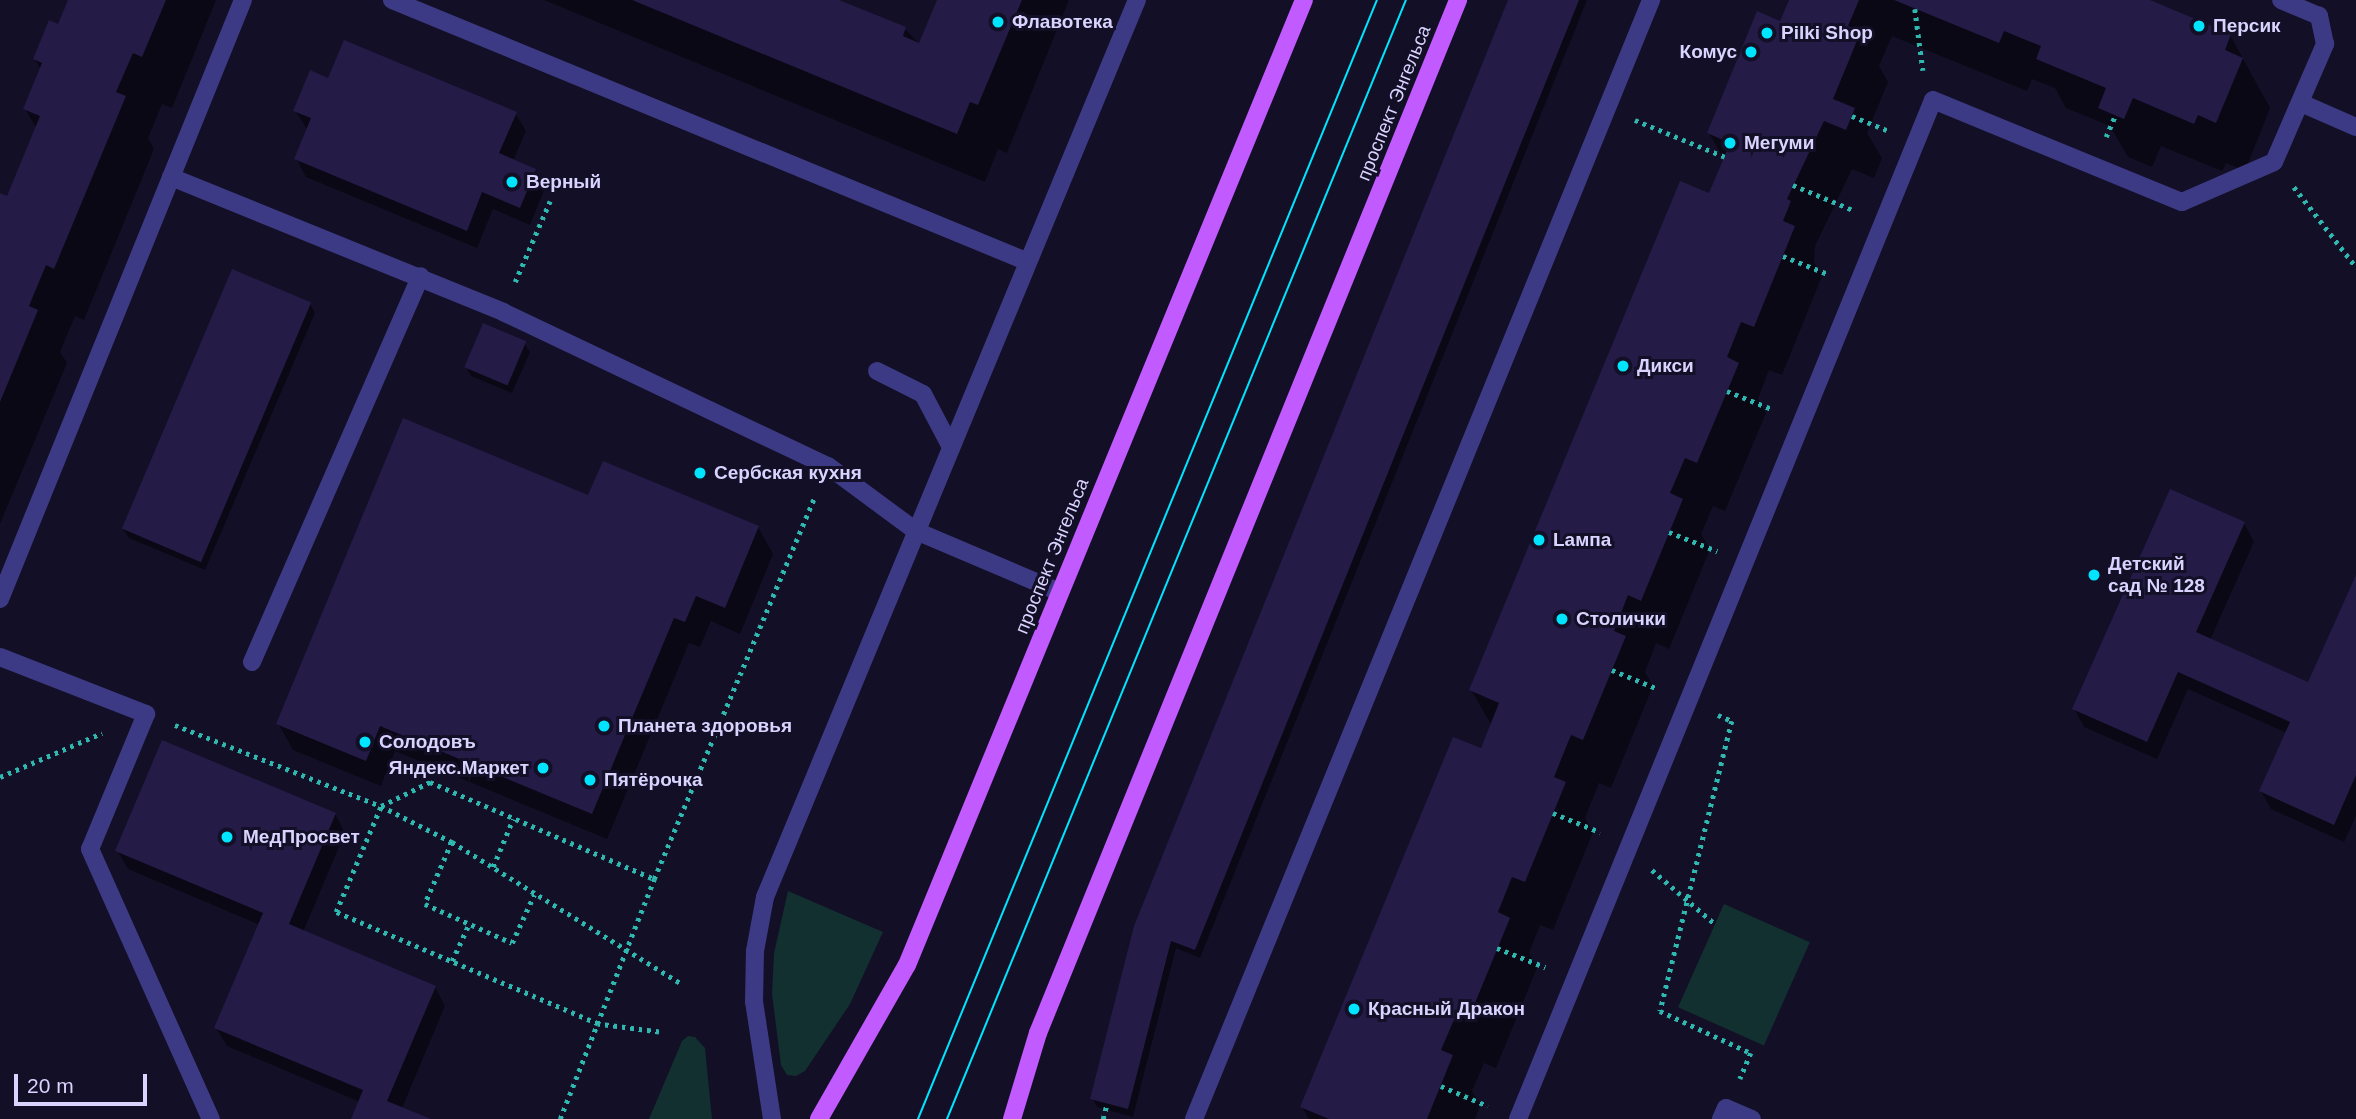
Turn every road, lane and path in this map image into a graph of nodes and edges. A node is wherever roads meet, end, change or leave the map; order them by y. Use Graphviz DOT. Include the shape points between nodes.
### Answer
graph roads {
  1 [pos="243,0"];
  2 [pos="392,0"];
  3 [pos="1137,0"];
  4 [pos="1304,0"];
  5 [pos="1458,0"];
  6 [pos="1651,0"];
  7 [pos="2281,0"];
  8 [pos="1915,9"];
  9 [pos="1925,83"];
  10 [pos="2301,103"];
  11 [pos="1607,109"];
  12 [pos="2356,127"];
  13 [pos="1725,157"];
  14 [pos="2274,162"];
  15 [pos="171,177"];
  16 [pos="1793,185"];
  17 [pos="550,201"];
  18 [pos="1883,222"];
  19 [pos="1783,256"];
  20 [pos="1026,261"];
  21 [pos="2356,267"];
  22 [pos="421,276"];
  23 [pos="1857,286"];
  24 [pos="503,312"];
  25 [pos="877,372"];
  26 [pos="1727,391"];
  27 [pos="1802,422"];
  28 [pos="951,447"];
  29 [pos="828,466"];
  30 [pos="916,530"];
  31 [pos="1669,532"];
  32 [pos="1745,562"];
  33 [pos="1060,592"];
  34 [pos="0,599"];
  35 [pos="0,657"];
  36 [pos="252,662"];
  37 [pos="1612,670"];
  38 [pos="1688,701"];
  39 [pos="146,714"];
  40 [pos="0,777"];
  41 [pos="381,807"];
  42 [pos="1553,813"];
  43 [pos="513,818"];
  44 [pos="452,842"];
  45 [pos="1629,850"];
  46 [pos="493,867"];
  47 [pos="654,879"];
  48 [pos="534,895"];
  49 [pos="1687,902"];
  50 [pos="469,923"];
  51 [pos="1715,924"];
  52 [pos="1497,948"];
  53 [pos="625,953"];
  54 [pos="452,961"];
  55 [pos="1575,979"];
  56 [pos="682,984"];
  57 [pos="598,1024"];
  58 [pos="659,1032"];
  59 [pos="1441,1086"];
  60 [pos="1107,1103"];
  61 [pos="1724,1114"];
  62 [pos="211,1119"];
  63 [pos="559,1119"];
  64 [pos="772,1119"];
  65 [pos="819,1119"];
  66 [pos="1012,1119"];
  67 [pos="1103,1119"];
  68 [pos="1194,1119"];
  69 [pos="1518,1119"];
  70 [pos="1752,1119"];
  1 -- 15 [label="street"];
  2 -- 20 [label="street"];
  3 -- 20 [label="street"];
  4 -- 33 [label="main road, проспект Энгельса"];
  5 -- 66 [label="main road, проспект Энгельса" via="1038,1033"];
  6 -- 11 [label="street"];
  7 -- 10 [label="street" via="2319,16 2325,44"];
  8 -- 9 [label="path"];
  10 -- 12 [label="street"];
  10 -- 14 [label="street"];
  11 -- 13 [label="path"];
  11 -- 68 [label="street"];
  14 -- 18 [label="street" via="2182,202 1933,100"];
  14 -- 21 [label="path"];
  15 -- 22 [label="street"];
  15 -- 34 [label="street"];
  16 -- 18 [label="path"];
  17 -- 24 [label="path"];
  18 -- 23 [label="street"];
  19 -- 23 [label="path"];
  20 -- 28 [label="street"];
  22 -- 24 [label="street"];
  22 -- 36 [label="street"];
  23 -- 27 [label="street"];
  24 -- 29 [label="street"];
  25 -- 28 [label="street" via="923,394"];
  26 -- 27 [label="path"];
  27 -- 32 [label="street"];
  28 -- 30 [label="street"];
  29 -- 30 [label="street"];
  29 -- 47 [label="path"];
  30 -- 33 [label="street"];
  30 -- 64 [label="street" via="765,897 755,951 754,1002"];
  31 -- 32 [label="path"];
  32 -- 38 [label="street"];
  33 -- 65 [label="main road, проспект Энгельса" via="907,965"];
  35 -- 39 [label="street"];
  37 -- 38 [label="path"];
  38 -- 45 [label="street"];
  38 -- 49 [label="path" via="1732,721"];
  39 -- 40 [label="path"];
  39 -- 41 [label="path"];
  39 -- 62 [label="street" via="90,849"];
  41 -- 43 [label="path" via="430,782"];
  41 -- 44 [label="path"];
  41 -- 54 [label="path" via="336,912"];
  42 -- 45 [label="path" via="1615,838"];
  43 -- 46 [label="path"];
  43 -- 47 [label="path"];
  44 -- 46 [label="path"];
  44 -- 50 [label="path" via="425,904"];
  45 -- 49 [label="path"];
  45 -- 55 [label="street"];
  46 -- 48 [label="path"];
  47 -- 53 [label="path"];
  48 -- 50 [label="path" via="512,943"];
  48 -- 53 [label="path"];
  49 -- 51 [label="path"];
  49 -- 61 [label="path" via="1660,1011 1751,1054"];
  50 -- 54 [label="path"];
  52 -- 55 [label="path"];
  53 -- 56 [label="path"];
  53 -- 57 [label="path"];
  54 -- 57 [label="path"];
  55 -- 69 [label="street"];
  57 -- 58 [label="path"];
  57 -- 63 [label="path"];
  59 -- 69 [label="path"];
  60 -- 67 [label="path"];
  61 -- 70 [label="street"];
}
